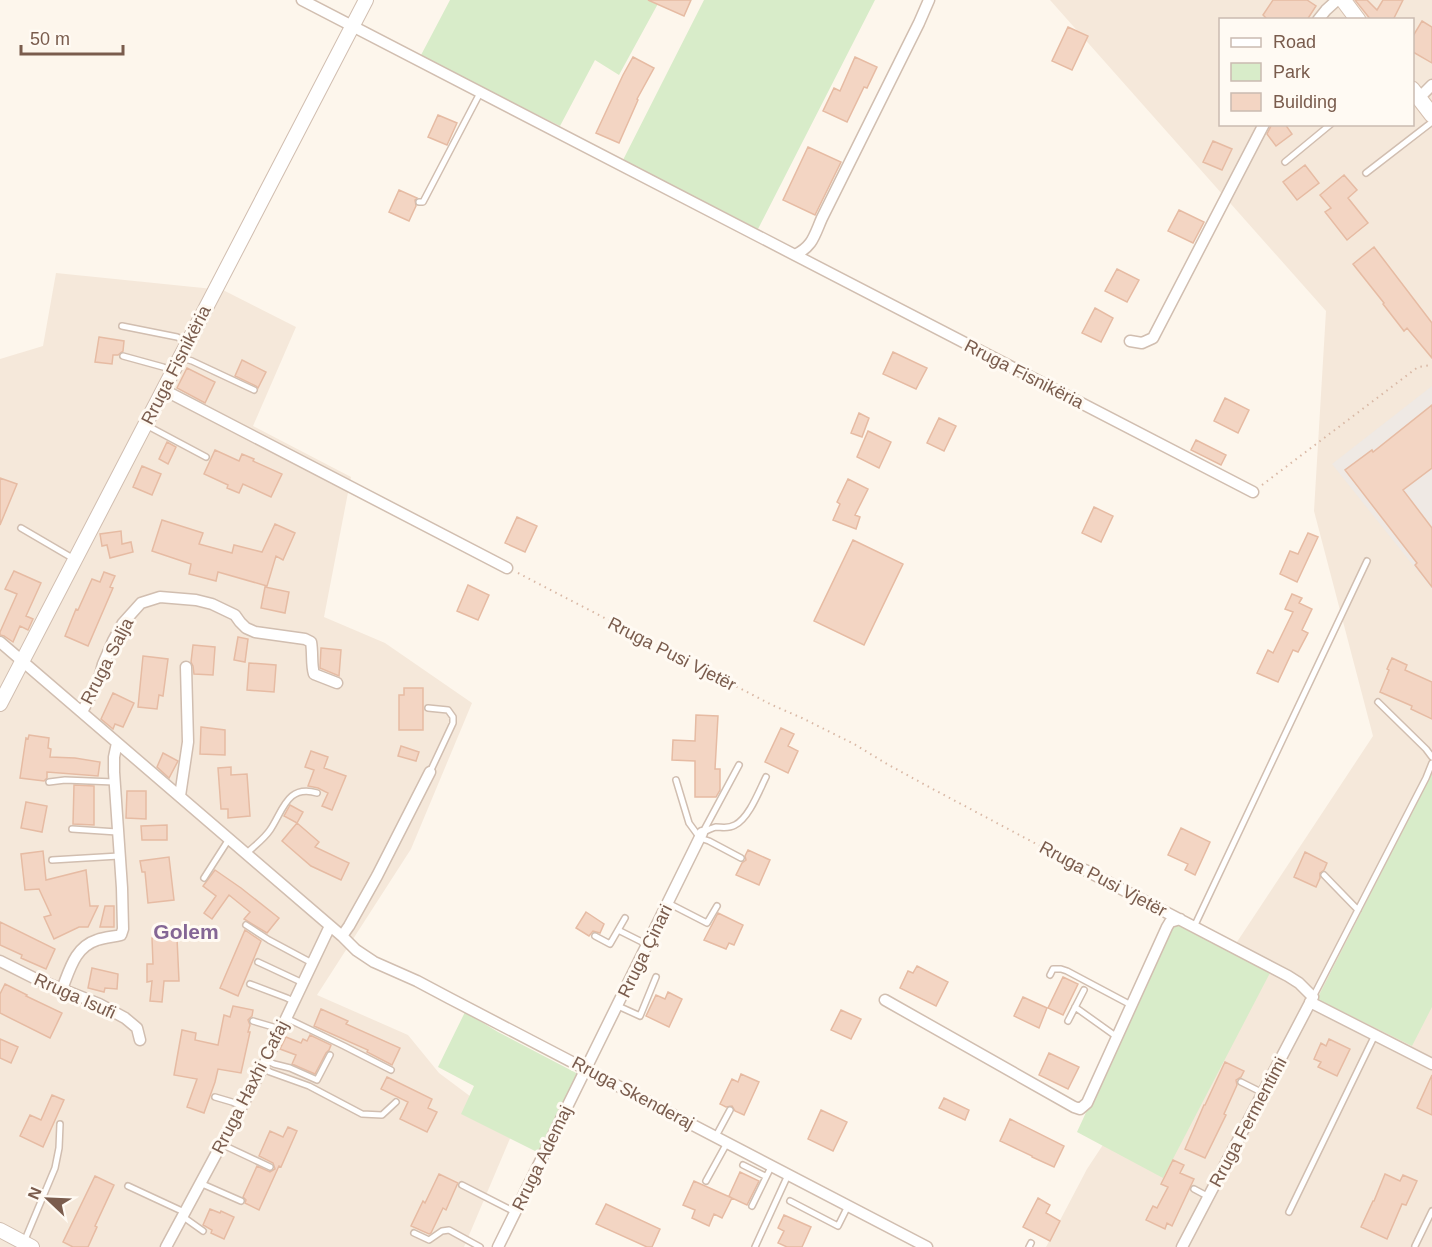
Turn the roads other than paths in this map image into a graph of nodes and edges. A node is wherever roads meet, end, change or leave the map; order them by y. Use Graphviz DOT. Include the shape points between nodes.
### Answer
graph roads {
  1 [pos="302,0"];
  2 [pos="366,0"];
  3 [pos="929,0"];
  4 [pos="1337,0"];
  5 [pos="1343,0"];
  6 [pos="1320,18"];
  7 [pos="1356,18"];
  8 [pos="352,26"];
  9 [pos="1432,85"];
  10 [pos="481,93"];
  11 [pos="1416,94"];
  12 [pos="1432,115"];
  13 [pos="1432,122"];
  14 [pos="1263,126"];
  15 [pos="1328,126"];
  16 [pos="1285,162"];
  17 [pos="1366,172"];
  18 [pos="419,202"];
  19 [pos="795,255"];
  20 [pos="122,326"];
  21 [pos="1130,341"];
  22 [pos="188,342"];
  23 [pos="123,356"];
  24 [pos="180,357"];
  25 [pos="173,371"];
  26 [pos="164,390"];
  27 [pos="254,390"];
  28 [pos="145,424"];
  29 [pos="206,457"];
  30 [pos="1253,492"];
  31 [pos="21,528"];
  32 [pos="75,560"];
  33 [pos="1367,561"];
  34 [pos="507,568"];
  35 [pos="0,642"];
  36 [pos="22,661"];
  37 [pos="186,666"];
  38 [pos="338,683"];
  39 [pos="1378,702"];
  40 [pos="0,704"];
  41 [pos="428,708"];
  42 [pos="81,712"];
  43 [pos="117,743"];
  44 [pos="1432,757"];
  45 [pos="1432,764"];
  46 [pos="739,765"];
  47 [pos="430,772"];
  48 [pos="766,777"];
  49 [pos="676,780"];
  50 [pos="49,782"];
  51 [pos="114,782"];
  52 [pos="317,793"];
  53 [pos="180,796"];
  54 [pos="72,829"];
  55 [pos="117,832"];
  56 [pos="701,836"];
  57 [pos="229,839"];
  58 [pos="246,854"];
  59 [pos="119,856"];
  60 [pos="741,858"];
  61 [pos="52,860"];
  62 [pos="1085,870"];
  63 [pos="1324,875"];
  64 [pos="204,878"];
  65 [pos="668,903"];
  66 [pos="717,906"];
  67 [pos="1358,910"];
  68 [pos="625,918"];
  69 [pos="1180,919"];
  70 [pos="246,925"];
  71 [pos="330,926"];
  72 [pos="1194,927"];
  73 [pos="618,930"];
  74 [pos="342,936"];
  75 [pos="595,936"];
  76 [pos="648,945"];
  77 [pos="0,961"];
  78 [pos="258,962"];
  79 [pos="312,963"];
  80 [pos="1050,975"];
  81 [pos="656,977"];
  82 [pos="303,983"];
  83 [pos="250,984"];
  84 [pos="62,989"];
  85 [pos="1084,990"];
  86 [pos="885,1000"];
  87 [pos="1312,1000"];
  88 [pos="294,1002"];
  89 [pos="1131,1005"];
  90 [pos="618,1006"];
  91 [pos="1075,1007"];
  92 [pos="286,1018"];
  93 [pos="253,1021"];
  94 [pos="1068,1021"];
  95 [pos="281,1029"];
  96 [pos="1375,1035"];
  97 [pos="1117,1036"];
  98 [pos="140,1040"];
  99 [pos="330,1055"];
  100 [pos="264,1064"];
  101 [pos="1432,1064"];
  102 [pos="587,1068"];
  103 [pos="391,1070"];
  104 [pos="1241,1082"];
  105 [pos="1263,1093"];
  106 [pos="215,1097"];
  107 [pos="396,1102"];
  108 [pos="242,1107"];
  109 [pos="730,1110"];
  110 [pos="60,1125"];
  111 [pos="716,1136"];
  112 [pos="727,1142"];
  113 [pos="221,1144"];
  114 [pos="743,1165"];
  115 [pos="771,1165"];
  116 [pos="270,1167"];
  117 [pos="789,1174"];
  118 [pos="765,1176"];
  119 [pos="706,1181"];
  120 [pos="200,1183"];
  121 [pos="462,1185"];
  122 [pos="128,1186"];
  123 [pos="1194,1189"];
  124 [pos="1209,1197"];
  125 [pos="241,1201"];
  126 [pos="790,1201"];
  127 [pos="752,1206"];
  128 [pos="848,1206"];
  129 [pos="1432,1211"];
  130 [pos="515,1212"];
  131 [pos="1289,1212"];
  132 [pos="183,1214"];
  133 [pos="0,1230"];
  134 [pos="203,1231"];
  135 [pos="414,1233"];
  136 [pos="21,1244"];
  137 [pos="1415,1246"];
  138 [pos="166,1247"];
  139 [pos="480,1247"];
  140 [pos="498,1247"];
  141 [pos="755,1247"];
  142 [pos="927,1247"];
  143 [pos="1182,1247"];
  1 -- 8 [label="street"];
  2 -- 8 [label="street, Rruga Fisnikëria"];
  3 -- 19 [label="street" via="811,243"];
  4 -- 6 [label="street"];
  5 -- 7 [label="main road"];
  8 -- 10 [label="street, Rruga Fisnikëria"];
  8 -- 22 [label="street, Rruga Fisnikëria"];
  9 -- 11 [label="street"];
  10 -- 18 [label="lane" via="423,202"];
  10 -- 19 [label="street, Rruga Fisnikëria"];
  11 -- 12 [label="main road"];
  13 -- 17 [label="lane"];
  14 -- 21 [label="street" via="1153,338 1142,343"];
  15 -- 16 [label="lane"];
  19 -- 30 [label="street, Rruga Fisnikëria"];
  20 -- 22 [label="lane"];
  22 -- 24 [label="street, Rruga Fisnikëria"];
  23 -- 25 [label="lane"];
  24 -- 25 [label="street, Rruga Fisnikëria"];
  24 -- 27 [label="lane"];
  25 -- 26 [label="street, Rruga Fisnikëria"];
  26 -- 28 [label="street, Rruga Fisnikëria"];
  26 -- 34 [label="street"];
  28 -- 29 [label="lane"];
  28 -- 32 [label="street, Rruga Fisnikëria"];
  31 -- 32 [label="lane"];
  32 -- 36 [label="street, Rruga Fisnikëria"];
  33 -- 72 [label="lane"];
  35 -- 36 [label="street, Rruga Skenderaj"];
  36 -- 40 [label="street, Rruga Fisnikëria"];
  36 -- 42 [label="street, Rruga Skenderaj"];
  37 -- 53 [label="street" via="188,742"];
  38 -- 42 [label="street, Rruga Salja" via="314,675 311,642 305,639 255,632 235,615 212,604 160,597 141,603 123,623"];
  39 -- 44 [label="lane"];
  41 -- 47 [label="lane" via="448,710 453,717"];
  42 -- 43 [label="street, Rruga Skenderaj"];
  43 -- 51 [label="street"];
  43 -- 53 [label="street, Rruga Skenderaj"];
  45 -- 67 [label="lane"];
  46 -- 56 [label="lane"];
  47 -- 74 [label="street"];
  48 -- 56 [label="lane" via="741,820 734,826 714,827"];
  49 -- 56 [label="lane" via="689,823"];
  50 -- 51 [label="lane"];
  51 -- 55 [label="street"];
  52 -- 58 [label="lane" via="299,791 291,797 269,831"];
  53 -- 57 [label="street, Rruga Skenderaj"];
  54 -- 55 [label="lane"];
  55 -- 59 [label="street"];
  56 -- 60 [label="lane"];
  56 -- 65 [label="street, Rruga Çinari"];
  57 -- 58 [label="street, Rruga Skenderaj"];
  57 -- 64 [label="lane"];
  58 -- 71 [label="street, Rruga Skenderaj"];
  59 -- 61 [label="lane"];
  59 -- 84 [label="street" via="121,935 86,945 76,956"];
  62 -- 69 [label="street, Rruga Pusi Vjetër"];
  63 -- 67 [label="lane"];
  65 -- 66 [label="lane" via="707,922"];
  65 -- 76 [label="street, Rruga Çinari"];
  67 -- 87 [label="lane"];
  68 -- 73 [label="lane"];
  69 -- 72 [label="street, Rruga Pusi Vjetër"];
  69 -- 89 [label="street, Rruga Pusi Vjetër" via="1167,927"];
  70 -- 79 [label="lane"];
  71 -- 74 [label="street, Rruga Skenderaj"];
  71 -- 79 [label="street, Rruga Haxhi Cafaj"];
  72 -- 87 [label="street, Rruga Pusi Vjetër" via="1288,976"];
  73 -- 75 [label="lane" via="609,944"];
  73 -- 76 [label="lane"];
  74 -- 102 [label="street, Rruga Skenderaj" via="374,962"];
  76 -- 90 [label="street, Rruga Çinari"];
  77 -- 84 [label="street, Rruga Isufi"];
  78 -- 82 [label="lane"];
  79 -- 82 [label="street, Rruga Haxhi Cafaj"];
  80 -- 89 [label="lane" via="1053,969 1067,971"];
  81 -- 90 [label="lane" via="640,1016"];
  82 -- 88 [label="street, Rruga Haxhi Cafaj"];
  83 -- 88 [label="lane"];
  84 -- 98 [label="street, Rruga Isufi" via="125,1018 137,1028"];
  85 -- 91 [label="lane"];
  86 -- 97 [label="street, Rruga Pusi Vjetër" via="1080,1108 1087,1103"];
  87 -- 96 [label="street, Rruga Pusi Vjetër"];
  87 -- 105 [label="street, Rruga Fermentimi"];
  88 -- 92 [label="street, Rruga Haxhi Cafaj"];
  89 -- 97 [label="street, Rruga Pusi Vjetër"];
  90 -- 102 [label="street, Rruga Çinari"];
  91 -- 94 [label="lane"];
  91 -- 97 [label="lane"];
  92 -- 95 [label="street, Rruga Haxhi Cafaj"];
  92 -- 103 [label="lane"];
  93 -- 95 [label="lane"];
  95 -- 100 [label="street, Rruga Haxhi Cafaj"];
  96 -- 101 [label="street, Rruga Pusi Vjetër"];
  96 -- 131 [label="lane"];
  99 -- 100 [label="lane" via="317,1080 290,1068"];
  100 -- 107 [label="lane" via="270,1072 309,1086 362,1114 382,1115"];
  100 -- 108 [label="street, Rruga Haxhi Cafaj"];
  102 -- 111 [label="street, Rruga Skenderaj"];
  102 -- 130 [label="street, Rruga Ademaj"];
  104 -- 105 [label="lane"];
  105 -- 124 [label="street, Rruga Fermentimi"];
  106 -- 108 [label="lane"];
  108 -- 113 [label="street, Rruga Haxhi Cafaj"];
  109 -- 111 [label="lane"];
  110 -- 136 [label="lane" via="55,1168"];
  111 -- 112 [label="street, Rruga Skenderaj"];
  112 -- 115 [label="street, Rruga Skenderaj"];
  112 -- 119 [label="lane"];
  113 -- 116 [label="lane"];
  113 -- 120 [label="street, Rruga Haxhi Cafaj"];
  114 -- 118 [label="lane"];
  115 -- 117 [label="street, Rruga Skenderaj"];
  115 -- 118 [label="lane"];
  117 -- 128 [label="street, Rruga Skenderaj"];
  117 -- 141 [label="lane"];
  118 -- 127 [label="lane"];
  120 -- 125 [label="lane"];
  120 -- 132 [label="street, Rruga Haxhi Cafaj"];
  121 -- 130 [label="lane"];
  122 -- 132 [label="lane"];
  123 -- 124 [label="lane"];
  124 -- 143 [label="street, Rruga Fermentimi"];
  126 -- 128 [label="lane" via="838,1226"];
  128 -- 142 [label="street, Rruga Skenderaj"];
  129 -- 137 [label="lane"];
  130 -- 140 [label="street, Rruga Ademaj"];
  132 -- 134 [label="lane"];
  132 -- 138 [label="street, Rruga Haxhi Cafaj"];
  133 -- 136 [label="street"];
  135 -- 139 [label="lane" via="429,1240 449,1230"];
}
